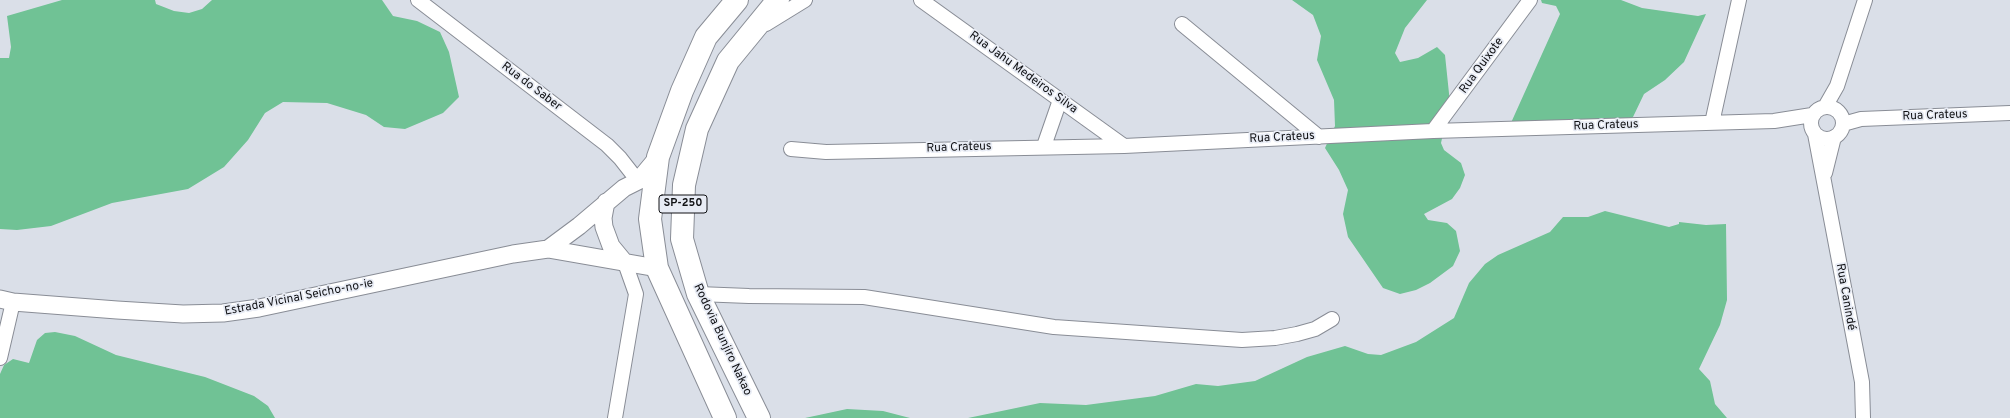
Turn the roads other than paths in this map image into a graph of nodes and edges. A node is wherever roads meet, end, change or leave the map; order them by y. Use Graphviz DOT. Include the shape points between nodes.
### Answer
graph roads {
  1 [pos="418,0"];
  2 [pos="723,0"];
  3 [pos="736,0"];
  4 [pos="778,0"];
  5 [pos="805,0"];
  6 [pos="922,0"];
  7 [pos="1530,0"];
  8 [pos="1739,0"];
  9 [pos="1865,0"];
  10 [pos="1182,24"];
  11 [pos="706,37"];
  12 [pos="728,61"];
  13 [pos="1060,100"];
  14 [pos="2010,113"];
  15 [pos="1836,114"];
  16 [pos="1812,115"];
  17 [pos="1774,121"];
  18 [pos="1712,123"];
  19 [pos="1433,131"];
  20 [pos="1814,132"];
  21 [pos="1319,137"];
  22 [pos="1834,137"];
  23 [pos="1044,146"];
  24 [pos="1124,146"];
  25 [pos="791,149"];
  26 [pos="658,157"];
  27 [pos="1824,176"];
  28 [pos="638,181"];
  29 [pos="606,202"];
  30 [pos="548,249"];
  31 [pos="625,263"];
  32 [pos="657,268"];
  33 [pos="698,294"];
  34 [pos="7,300"];
  35 [pos="1332,319"];
  36 [pos="0,358"];
  37 [pos="616,418"];
  38 [pos="725,418"];
  39 [pos="759,418"];
  40 [pos="1863,418"];
  1 -- 28 [label="street, Rua do Saber" via="607,144"];
  2 -- 11 [label="street"];
  3 -- 11 [label="main road, SP-250"];
  4 -- 12 [label="main road, Rodovia Bunjiro Nakao / SP-250"];
  5 -- 12 [label="street" via="768,22"];
  6 -- 13 [label="street, Rua Jahu Medeiros Silva"];
  7 -- 19 [label="street, Rua Quixote"];
  8 -- 18 [label="street"];
  9 -- 15 [label="street" via="1837,86"];
  10 -- 21 [label="street"];
  11 -- 26 [label="main road, SP-250"];
  12 -- 33 [label="main road, Rodovia Bunjiro Nakao / SP-250" via="697,129 684,186 682,239"];
  13 -- 23 [label="street"];
  13 -- 24 [label="street, Rua Jahu Medeiros Silva"];
  14 -- 15 [label="street, Rua Crateus" via="1861,119"];
  15 -- 16 [label="street" via="1820,108"];
  15 -- 22 [label="street" via="1839,134"];
  16 -- 17 [label="street, Rua Crateus"];
  16 -- 20 [label="street" via="1810,125"];
  17 -- 18 [label="street, Rua Crateus"];
  17 -- 20 [label="street, Rua Crateus"];
  18 -- 19 [label="street, Rua Crateus"];
  19 -- 21 [label="street, Rua Crateus"];
  20 -- 22 [label="street" via="1824,139"];
  20 -- 27 [label="street, Rua Canindé"];
  21 -- 24 [label="street, Rua Crateus"];
  22 -- 27 [label="street, Rua Canindé"];
  23 -- 24 [label="street, Rua Crateus"];
  23 -- 25 [label="street, Rua Crateus" via="826,152"];
  26 -- 28 [label="street"];
  26 -- 32 [label="main road, SP-250" via="650,219"];
  27 -- 40 [label="street, Rua Canindé" via="1862,382"];
  28 -- 29 [label="street"];
  29 -- 30 [label="street"];
  29 -- 31 [label="street" via="604,227 611,246"];
  30 -- 31 [label="street"];
  30 -- 34 [label="street, Estrada Vicinal Seicho-no-ie" via="223,314 176,314"];
  31 -- 32 [label="street"];
  31 -- 37 [label="street" via="636,294"];
  32 -- 38 [label="main road, SP-250"];
  33 -- 35 [label="street" via="864,297 1054,327 1242,340 1297,334 1315,329"];
  33 -- 39 [label="main road, Rodovia Bunjiro Nakao / SP-250"];
  34 -- 36 [label="street"];
}
